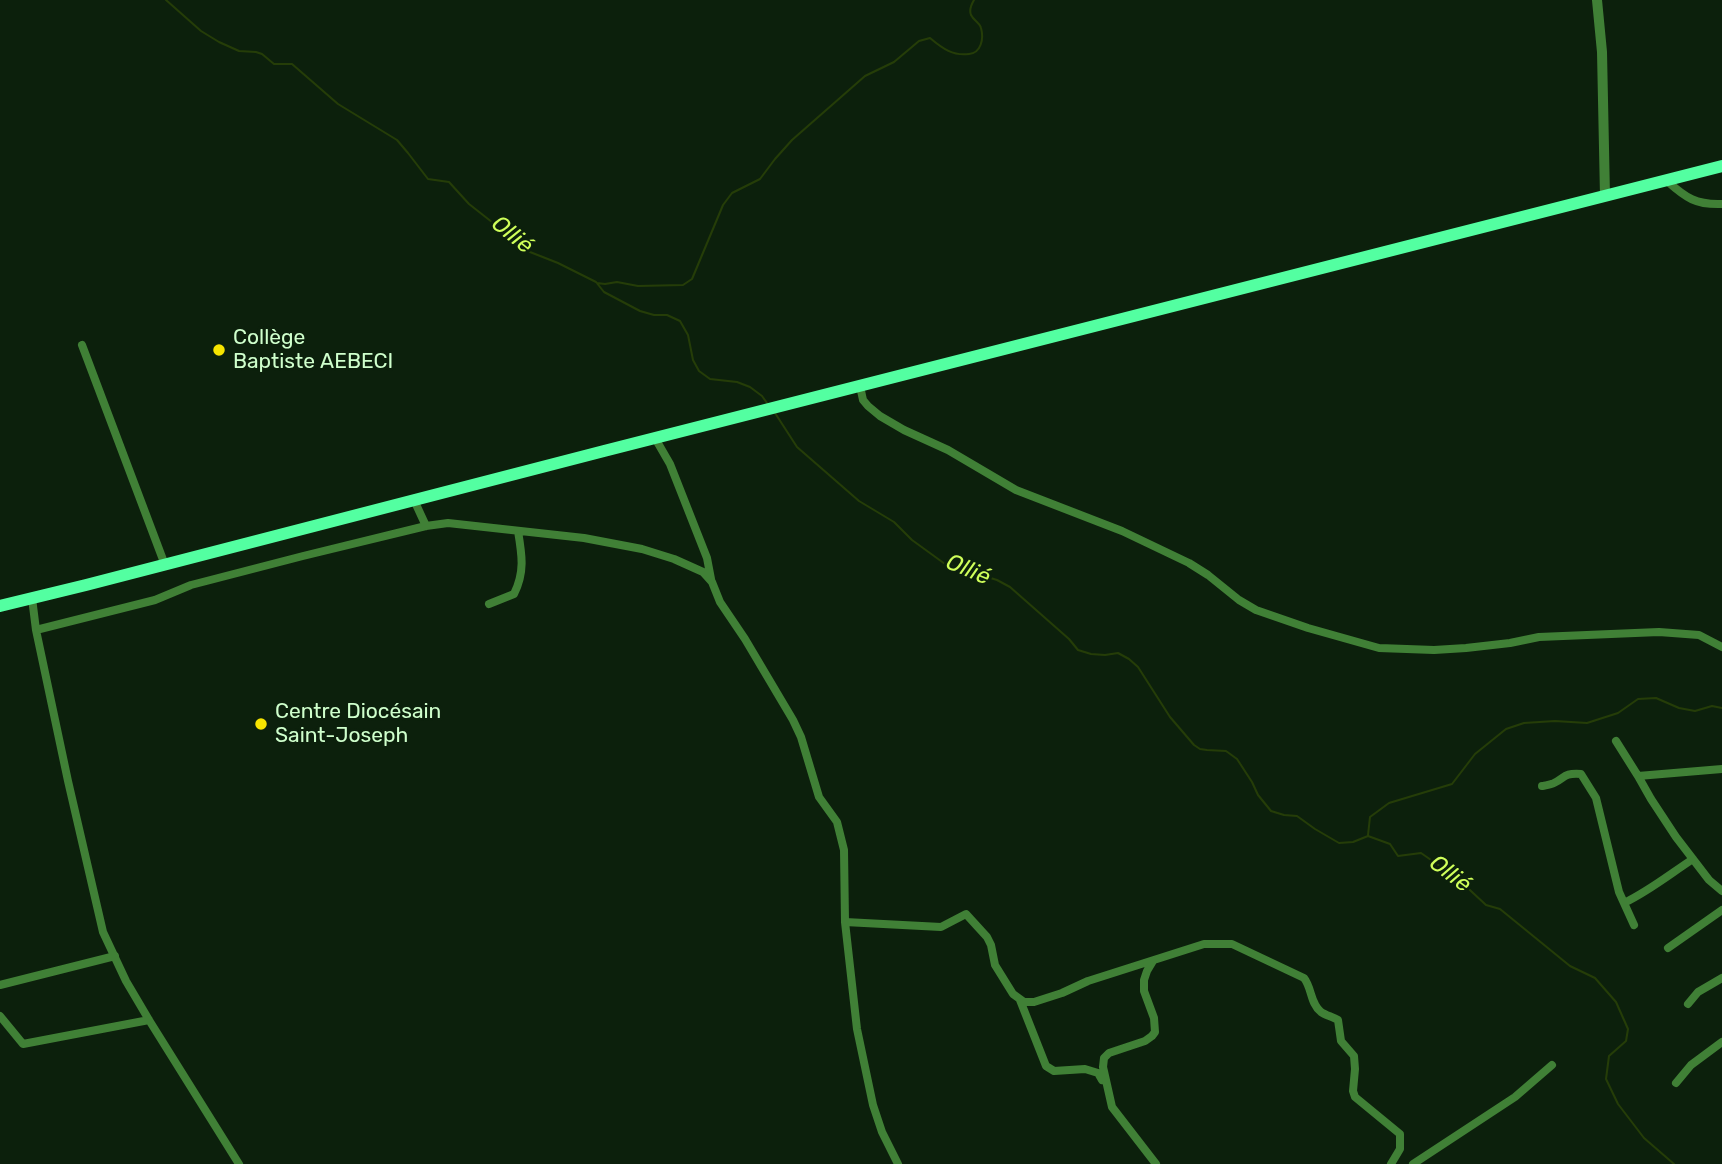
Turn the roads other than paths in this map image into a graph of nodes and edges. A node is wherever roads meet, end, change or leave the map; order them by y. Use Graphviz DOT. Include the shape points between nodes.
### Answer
graph roads {
  1 [pos="1597,0"];
  2 [pos="1722,166"];
  3 [pos="1667,181"];
  4 [pos="1605,196"];
  5 [pos="1722,204"];
  6 [pos="82,345"];
  7 [pos="860,386"];
  8 [pos="655,438"];
  9 [pos="414,500"];
  10 [pos="426,526"];
  11 [pos="518,531"];
  12 [pos="165,565"];
  13 [pos="712,582"];
  14 [pos="32,598"];
  15 [pos="489,604"];
  16 [pos="0,606"];
  17 [pos="36,630"];
  18 [pos="1722,648"];
  19 [pos="1616,741"];
  20 [pos="1722,769"];
  21 [pos="1638,776"];
  22 [pos="1542,786"];
  23 [pos="1693,859"];
  24 [pos="1722,891"];
  25 [pos="1624,903"];
  26 [pos="1722,910"];
  27 [pos="845,922"];
  28 [pos="1634,925"];
  29 [pos="1668,948"];
  30 [pos="115,956"];
  31 [pos="1153,961"];
  32 [pos="1722,978"];
  33 [pos="0,985"];
  34 [pos="1020,1000"];
  35 [pos="1688,1004"];
  36 [pos="0,1016"];
  37 [pos="149,1020"];
  38 [pos="1722,1042"];
  39 [pos="1552,1065"];
  40 [pos="1676,1083"];
  41 [pos="1107,1088"];
  42 [pos="240,1164"];
  43 [pos="898,1164"];
  44 [pos="1156,1164"];
  45 [pos="1391,1164"];
  46 [pos="1413,1164"];
  1 -- 4 [label="street"];
  2 -- 3 [label="main road"];
  3 -- 4 [label="main road"];
  3 -- 5 [label="street" via="1698,202"];
  4 -- 7 [label="main road"];
  6 -- 12 [label="street"];
  7 -- 8 [label="main road"];
  7 -- 18 [label="street" via="868,406 904,430 1016,490 1189,563 1256,610 1308,628 1379,648 1434,650 1539,637 1659,632 1699,635"];
  8 -- 9 [label="main road"];
  8 -- 13 [label="street" via="707,558"];
  9 -- 10 [label="street"];
  9 -- 12 [label="main road"];
  10 -- 11 [label="street" via="448,523"];
  10 -- 17 [label="street" via="191,585 155,600"];
  11 -- 13 [label="street" via="642,549 703,572"];
  11 -- 15 [label="street" via="521,580 514,594"];
  12 -- 14 [label="main road"];
  13 -- 27 [label="street" via="793,720 819,797 837,822 844,850"];
  14 -- 16 [label="main road"];
  14 -- 17 [label="street"];
  17 -- 30 [label="street" via="103,932"];
  19 -- 21 [label="street"];
  20 -- 21 [label="street"];
  21 -- 23 [label="street"];
  22 -- 25 [label="street" via="1562,776 1581,774 1596,798"];
  23 -- 24 [label="street"];
  23 -- 25 [label="street"];
  25 -- 28 [label="street"];
  26 -- 29 [label="street"];
  27 -- 34 [label="street" via="940,927 966,914 987,937 995,965"];
  27 -- 43 [label="street" via="867,1078 882,1132"];
  30 -- 33 [label="street"];
  30 -- 37 [label="street"];
  31 -- 34 [label="street" via="1034,1002"];
  31 -- 41 [label="street" via="1144,991 1155,1032 1153,1037 1104,1058"];
  31 -- 45 [label="street" via="1205,944 1232,944 1304,978 1321,1012 1338,1020 1341,1041 1354,1056 1355,1097 1400,1134"];
  32 -- 35 [label="street"];
  34 -- 41 [label="street" via="1046,1066 1054,1072 1085,1069 1098,1073"];
  36 -- 37 [label="street" via="23,1044"];
  37 -- 42 [label="street"];
  38 -- 40 [label="street"];
  39 -- 46 [label="street" via="1515,1097"];
  41 -- 44 [label="street" via="1112,1107"];
}
